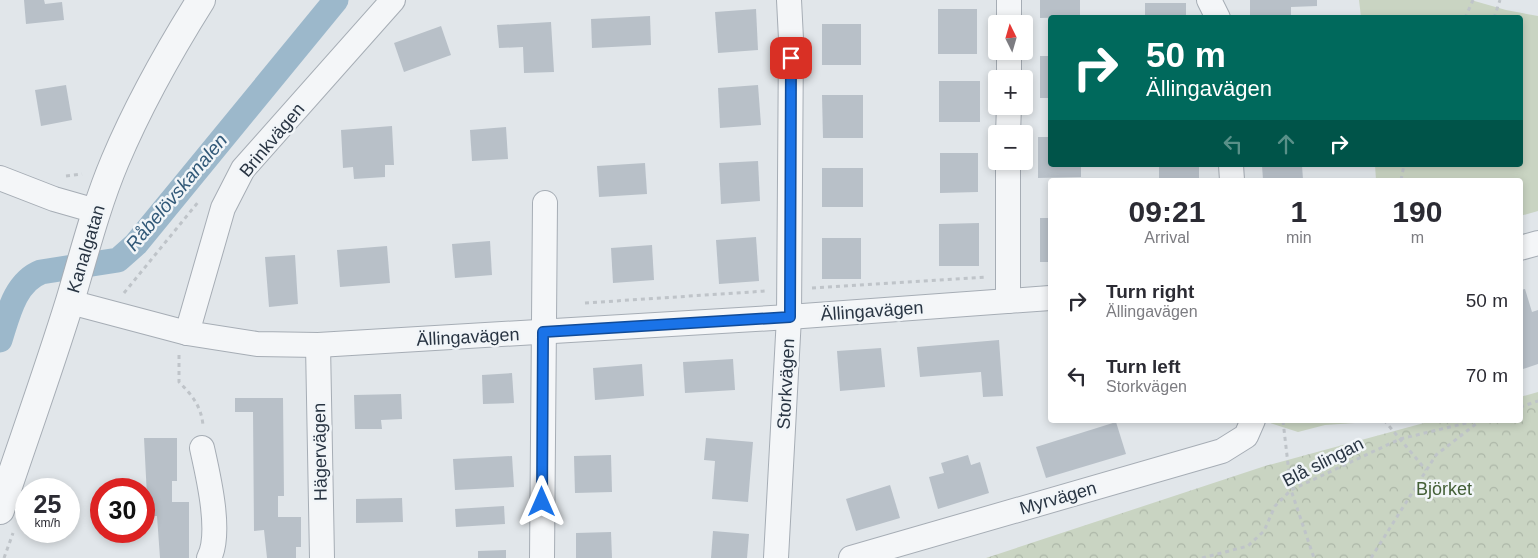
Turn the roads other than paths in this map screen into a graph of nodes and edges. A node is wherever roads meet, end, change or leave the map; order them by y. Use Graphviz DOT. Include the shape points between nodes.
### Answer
graph roads {
  1 [pos="201,0"];
  2 [pos="393,0"];
  3 [pos="789,0"];
  4 [pos="1009,0"];
  5 [pos="1209,0"];
  6 [pos="1009,15"];
  7 [pos="1216,15"];
  8 [pos="1008,170"];
  9 [pos="0,178"];
  10 [pos="545,203"];
  11 [pos="96,211"];
  12 [pos="1538,243"];
  13 [pos="1523,247"];
  14 [pos="73,290"];
  15 [pos="1048,298"];
  16 [pos="1008,300"];
  17 [pos="790,317"];
  18 [pos="543,332"];
  19 [pos="187,333"];
  20 [pos="318,345"];
  21 [pos="1252,423"];
  22 [pos="202,448"];
  23 [pos="0,510"];
  24 [pos="209,558"];
  25 [pos="322,558"];
  26 [pos="542,558"];
  27 [pos="776,558"];
  28 [pos="851,558"];
  1 -- 11 [label="street, Kanalgatan" via="145,96"];
  2 -- 19 [label="street, Brinkvägen" via="243,169 223,208"];
  3 -- 17 [label="street, Storkvägen" via="792,39"];
  4 -- 6 [label="street"];
  5 -- 7 [label="street"];
  8 -- 16 [label="street"];
  9 -- 11 [label="street"];
  10 -- 18 [label="street"];
  11 -- 14 [label="street, Kanalgatan"];
  12 -- 13 [label="street"];
  14 -- 19 [label="street, Ällingavägen"];
  14 -- 23 [label="street, Kanalgatan"];
  15 -- 16 [label="street, Ällingavägen"];
  16 -- 17 [label="street, Ällingavägen"];
  17 -- 18 [label="street, Ällingavägen"];
  17 -- 27 [label="street, Storkvägen"];
  18 -- 20 [label="street, Ällingavägen"];
  18 -- 26 [label="street"];
  19 -- 20 [label="street, Ällingavägen" via="257,344"];
  20 -- 25 [label="street, Hägervägen"];
  21 -- 28 [label="street, Myrvägen" via="1246,436 1222,451"];
  22 -- 24 [label="street" via="213,514"];
}
